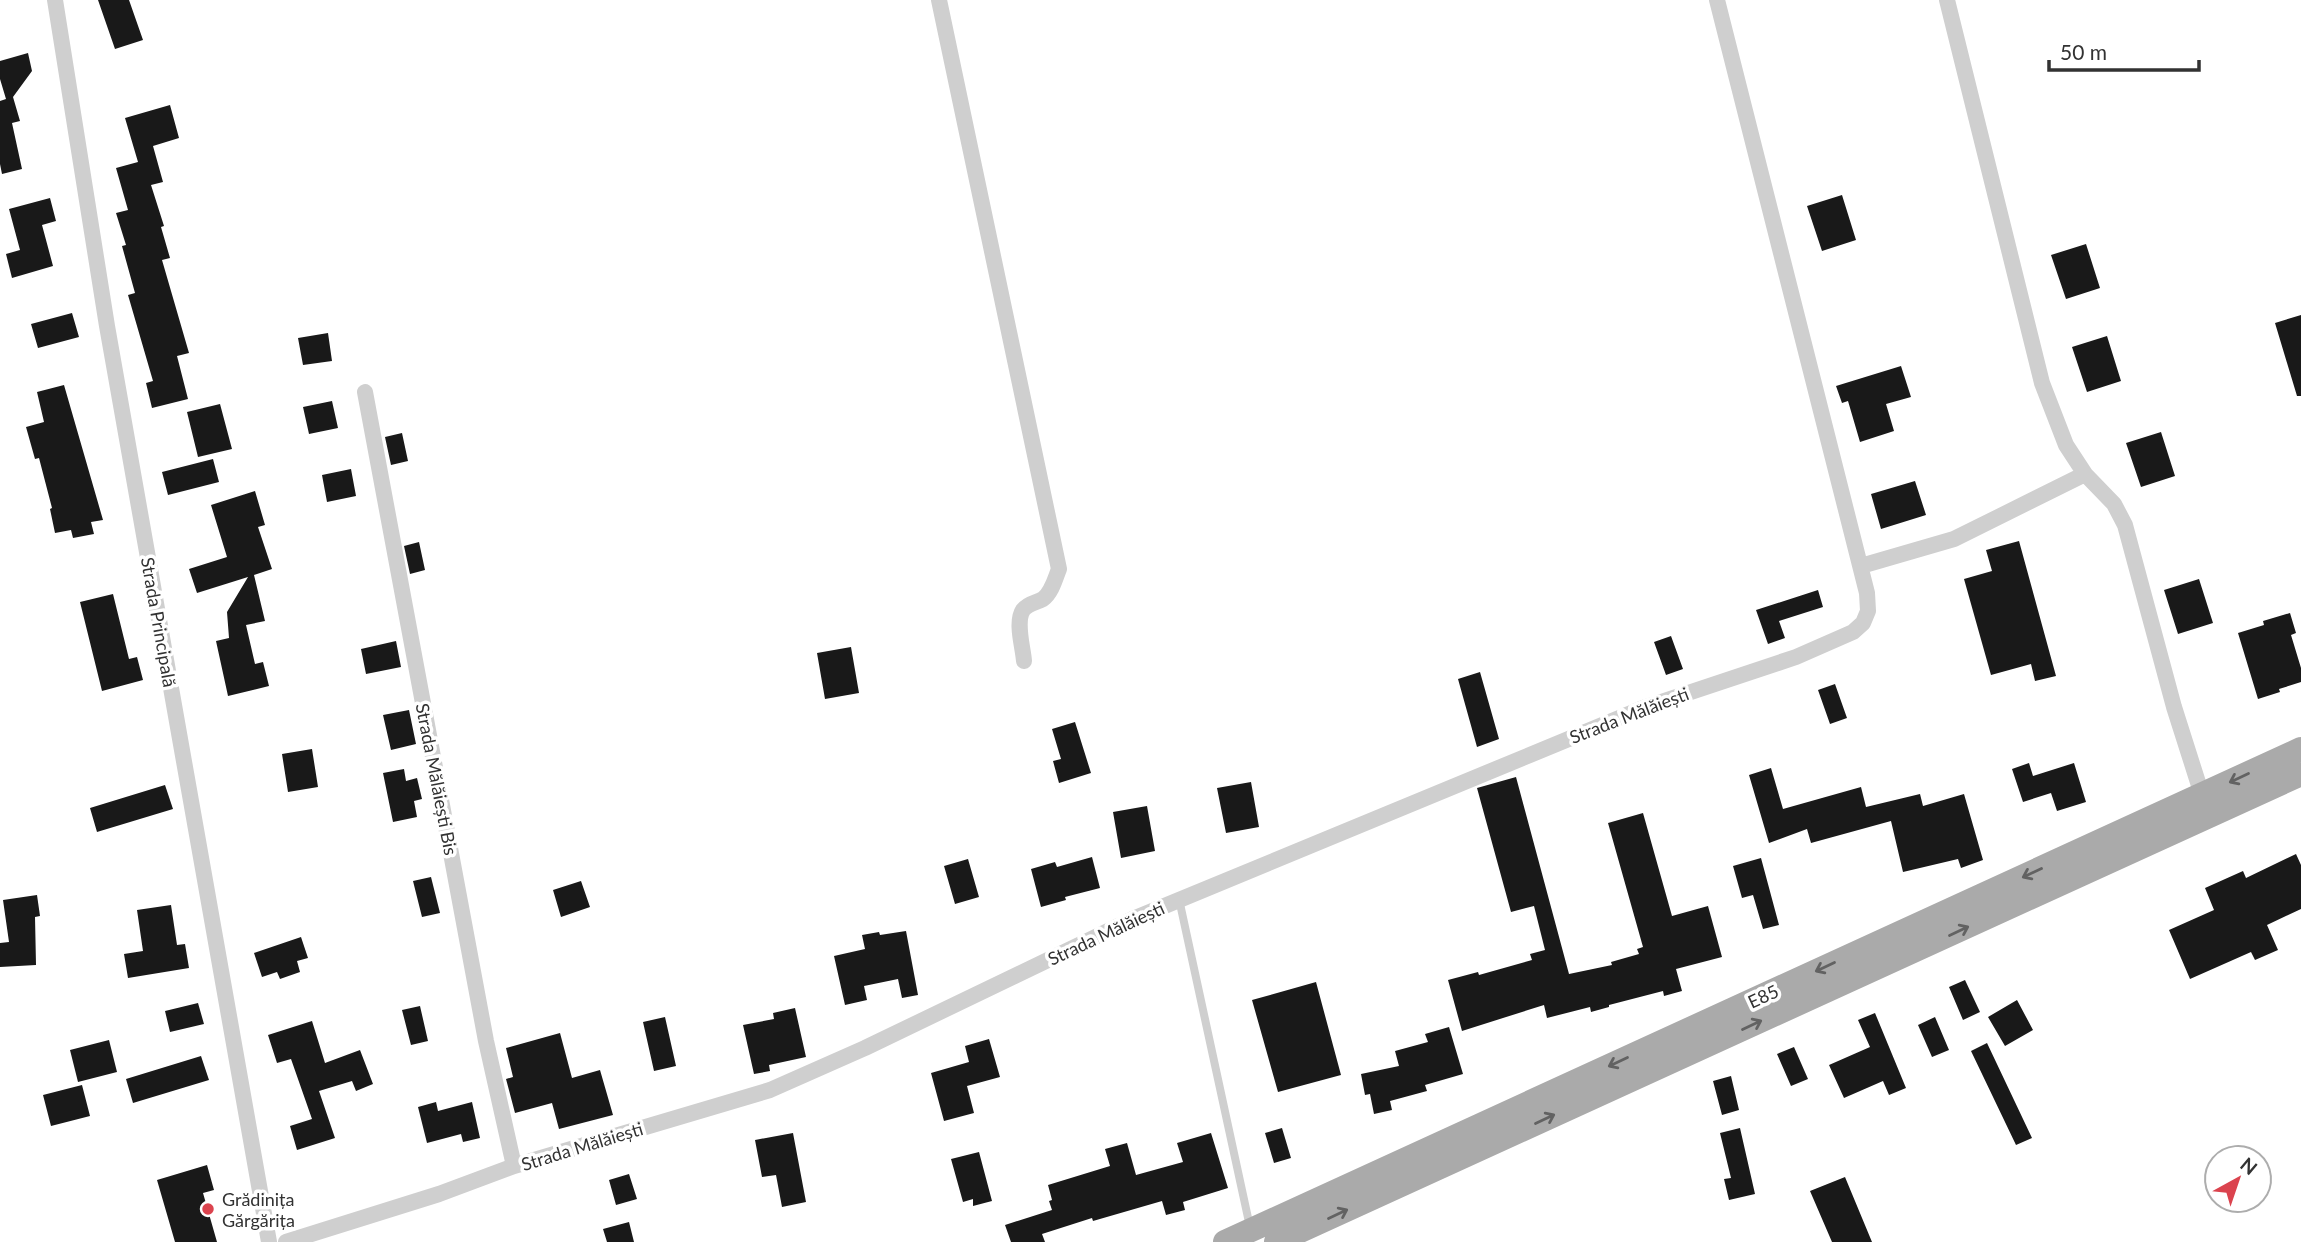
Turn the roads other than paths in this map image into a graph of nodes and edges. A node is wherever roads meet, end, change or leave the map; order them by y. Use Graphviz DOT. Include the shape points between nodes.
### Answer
graph roads {
  1 [pos="55,0"];
  2 [pos="939,0"];
  3 [pos="1717,0"];
  4 [pos="1947,0"];
  5 [pos="365,391"];
  6 [pos="2085,474"];
  7 [pos="1861,566"];
  8 [pos="1024,661"];
  9 [pos="2301,749"];
  10 [pos="2301,774"];
  11 [pos="2203,795"];
  12 [pos="1179,899"];
  13 [pos="514,1166"];
  14 [pos="1251,1230"];
  15 [pos="269,1242"];
  16 [pos="286,1242"];
  17 [pos="1225,1242"];
  18 [pos="1276,1242"];
  1 -- 15 [label="street, Strada Principală" via="110,340"];
  2 -- 8 [label="street" via="1059,569 1043,598 1022,611"];
  3 -- 7 [label="street, Strada Mălăiești"];
  4 -- 6 [label="street" via="2042,383 2066,445"];
  5 -- 13 [label="street, Strada Mălăiești Bis" via="486,1041"];
  6 -- 7 [label="street" via="1954,539"];
  6 -- 11 [label="street" via="2114,504 2125,526"];
  7 -- 12 [label="street, Strada Mălăiești" via="1868,611 1853,632 1796,657 1646,706"];
  9 -- 11 [label="main road, E85, one-way"];
  18 -- 10 [label="main road, E85, one-way"];
  11 -- 14 [label="main road, E85, one-way"];
  12 -- 13 [label="street, Strada Mălăiești" via="770,1090"];
  12 -- 14 [label="lane"];
  13 -- 16 [label="street, Strada Mălăiești"];
  14 -- 17 [label="main road, E85"];
}
